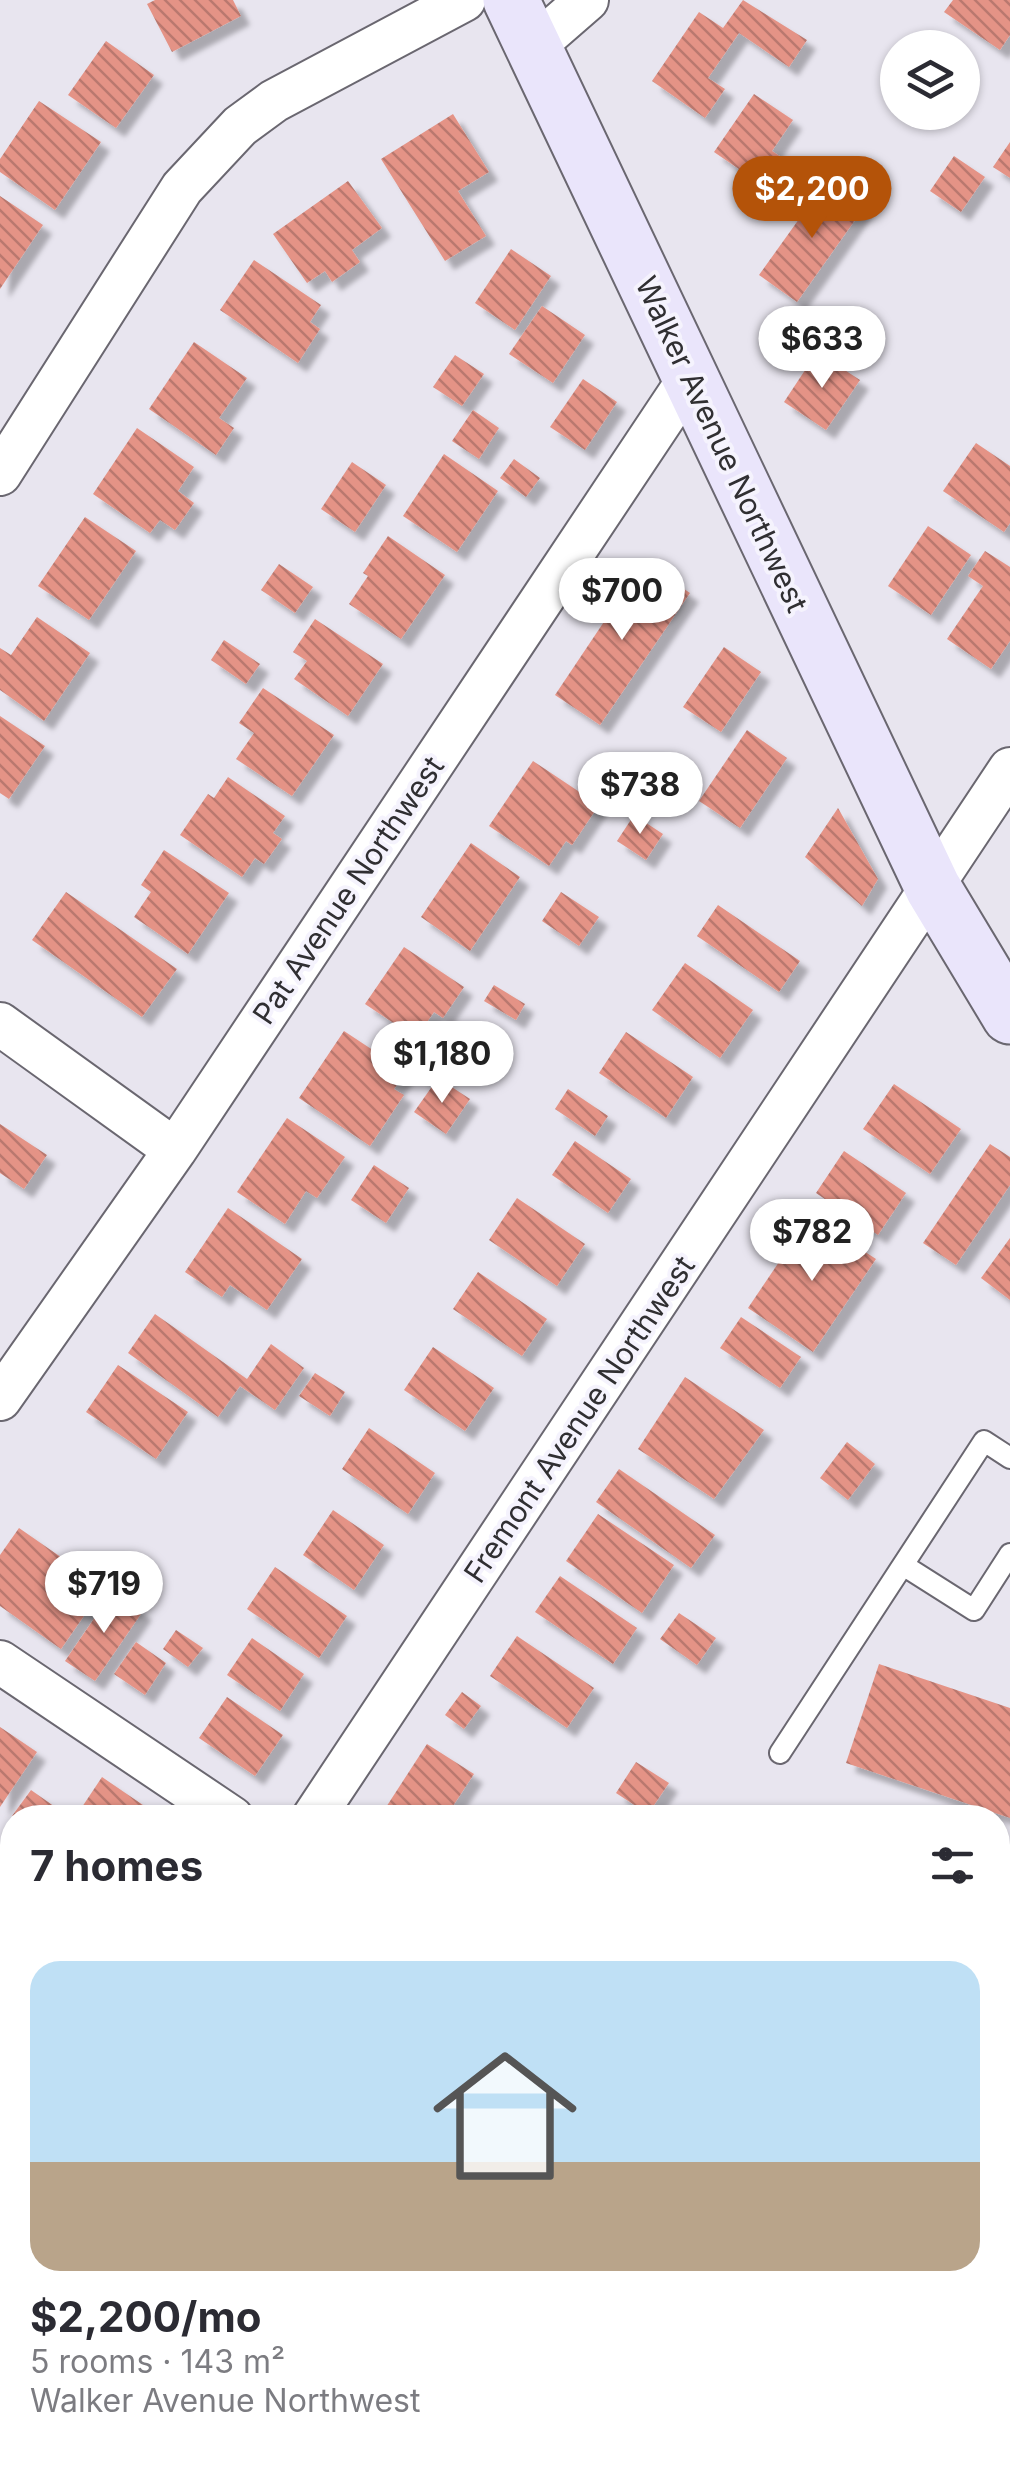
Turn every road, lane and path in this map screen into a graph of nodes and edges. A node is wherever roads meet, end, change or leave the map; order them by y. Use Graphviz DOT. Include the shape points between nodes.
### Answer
graph roads {
  1 [pos="464,0"];
  2 [pos="587,0"];
  3 [pos="522,24"];
  4 [pos="691,376"];
  5 [pos="0,474"];
  6 [pos="1010,768"];
  7 [pos="933,888"];
  8 [pos="1010,1016"];
  9 [pos="0,1024"];
  10 [pos="175,1150"];
  11 [pos="0,1400"];
  12 [pos="1010,1458"];
  13 [pos="1010,1554"];
  14 [pos="903,1565"];
  15 [pos="0,1662"];
  16 [pos="780,1753"];
  17 [pos="213,1805"];
  18 [pos="322,1805"];
  1 -- 5 [label="street" via="274,101 230,136 182,188"];
  2 -- 3 [label="street"];
  3 -- 4 [label="main road, Walker Avenue Northwest"];
  4 -- 7 [label="main road, Walker Avenue Northwest"];
  4 -- 10 [label="street, Pat Avenue Northwest"];
  6 -- 7 [label="street, Fremont Avenue Northwest"];
  7 -- 8 [label="main road, Walker Avenue Northwest"];
  7 -- 18 [label="street, Fremont Avenue Northwest"];
  9 -- 10 [label="street"];
  10 -- 11 [label="street, Pat Avenue Northwest"];
  12 -- 14 [label="lane" via="984,1441"];
  13 -- 14 [label="lane" via="974,1610"];
  14 -- 16 [label="lane"];
  15 -- 17 [label="street"];
}
